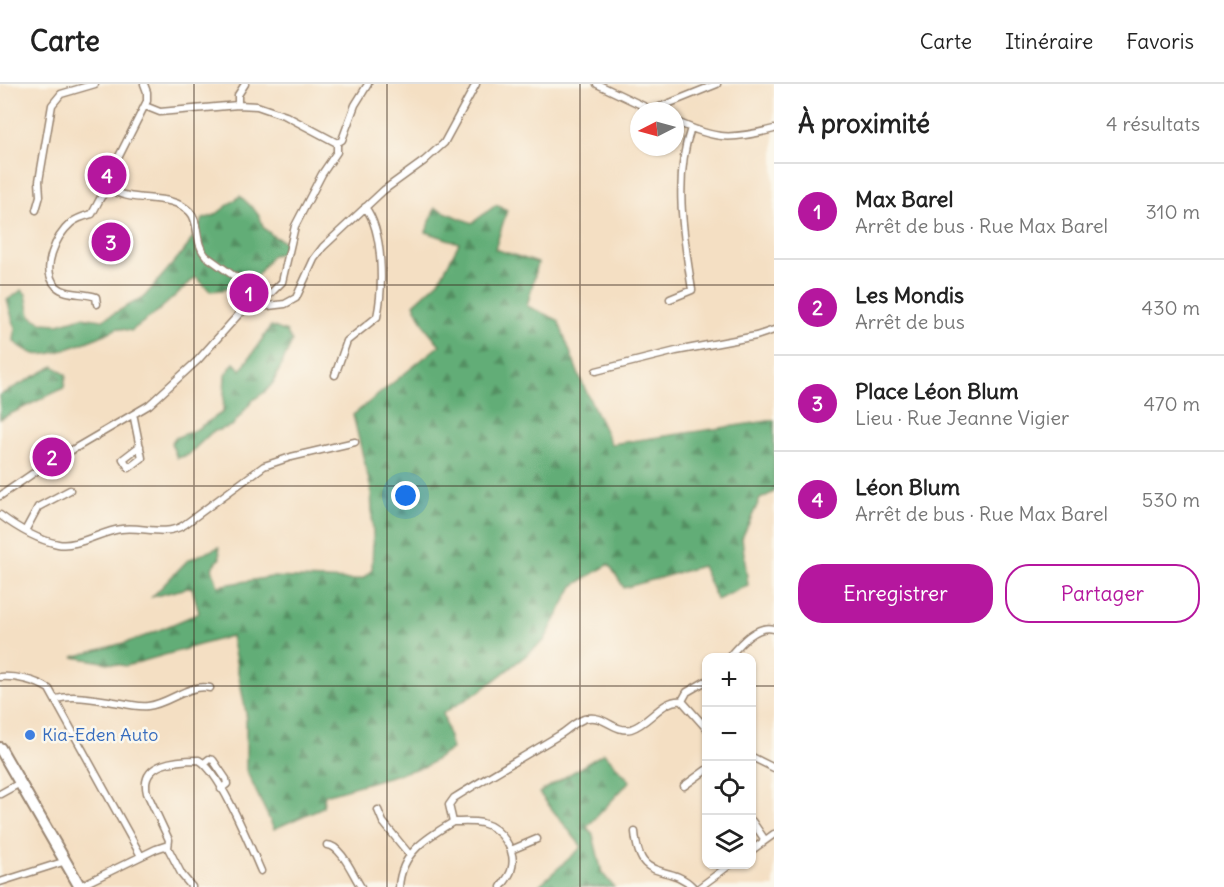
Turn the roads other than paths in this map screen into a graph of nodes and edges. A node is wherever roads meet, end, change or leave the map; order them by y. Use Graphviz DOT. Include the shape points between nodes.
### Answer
graph roads {
  1 [pos="94,84"];
  2 [pos="144,84"];
  3 [pos="244,84"];
  4 [pos="368,84"];
  5 [pos="476,84"];
  6 [pos="597,84"];
  7 [pos="717,84"];
  8 [pos="636,102"];
  9 [pos="672,102"];
  10 [pos="238,105"];
  11 [pos="145,106"];
  12 [pos="153,110"];
  13 [pos="164,116"];
  14 [pos="684,125"];
  15 [pos="691,128"];
  16 [pos="774,129"];
  17 [pos="337,144"];
  18 [pos="109,188"];
  19 [pos="365,207"];
  20 [pos="36,210"];
  21 [pos="258,299"];
  22 [pos="670,299"];
  23 [pos="97,304"];
  24 [pos="258,308"];
  25 [pos="774,330"];
  26 [pos="596,371"];
  27 [pos="335,375"];
  28 [pos="132,415"];
  29 [pos="355,442"];
  30 [pos="140,446"];
  31 [pos="70,490"];
  32 [pos="0,496"];
  33 [pos="0,514"];
  34 [pos="25,531"];
  35 [pos="774,629"];
  36 [pos="732,653"];
  37 [pos="0,677"];
  38 [pos="702,683"];
  39 [pos="210,688"];
  40 [pos="56,699"];
  41 [pos="682,700"];
  42 [pos="702,723"];
  43 [pos="0,748"];
  44 [pos="756,759"];
  45 [pos="774,768"];
  46 [pos="702,773"];
  47 [pos="20,783"];
  48 [pos="684,786"];
  49 [pos="0,794"];
  50 [pos="378,810"];
  51 [pos="453,822"];
  52 [pos="756,827"];
  53 [pos="635,832"];
  54 [pos="774,834"];
  55 [pos="537,839"];
  56 [pos="765,840"];
  57 [pos="327,845"];
  58 [pos="756,847"];
  59 [pos="168,848"];
  60 [pos="511,850"];
  61 [pos="409,854"];
  62 [pos="141,856"];
  63 [pos="66,861"];
  64 [pos="724,869"];
  65 [pos="261,871"];
  66 [pos="0,882"];
  67 [pos="80,887"];
  68 [pos="192,887"];
  69 [pos="361,887"];
  70 [pos="399,887"];
  71 [pos="501,887"];
  72 [pos="693,887"];
  73 [pos="700,887"];
  1 -- 20 [label="street" via="61,94 52,105"];
  2 -- 11 [label="street" via="148,97"];
  3 -- 10 [label="street"];
  4 -- 17 [label="street"];
  5 -- 19 [label="street" via="450,134 437,150"];
  6 -- 8 [label="street"];
  7 -- 9 [label="street"];
  10 -- 12 [label="street"];
  10 -- 17 [label="street" via="277,112"];
  11 -- 12 [label="street"];
  11 -- 18 [label="street" via="110,174"];
  12 -- 13 [label="street"];
  14 -- 15 [label="street"];
  15 -- 16 [label="street" via="736,138"];
  15 -- 22 [label="street" via="684,154 682,198 692,290"];
  17 -- 21 [label="street" via="337,152 295,226 282,282"];
  18 -- 21 [label="street" via="174,203 187,210 193,217 203,253 252,289"];
  18 -- 23 [label="street" via="92,214 69,224 48,267 57,287 96,297"];
  19 -- 24 [label="street" via="322,247 296,298 285,304"];
  19 -- 27 [label="street" via="375,230 379,255 378,318 346,341"];
  21 -- 24 [label="street"];
  24 -- 28 [label="street" via="236,317 198,360 149,405"];
  25 -- 26 [label="street"];
  28 -- 30 [label="street"];
  28 -- 32 [label="street"];
  29 -- 34 [label="street" via="264,466 174,530 118,529 59,545"];
  31 -- 34 [label="street" via="38,507"];
  33 -- 34 [label="street"];
  35 -- 36 [label="street" via="759,630"];
  37 -- 40 [label="street" via="40,684"];
  38 -- 41 [label="street"];
  39 -- 40 [label="street" via="199,687 149,706"];
  40 -- 62 [label="street"];
  41 -- 42 [label="street"];
  41 -- 51 [label="street" via="671,702 628,730 600,718 583,719 454,798 449,805"];
  43 -- 47 [label="main road"];
  44 -- 45 [label="street"];
  46 -- 48 [label="street"];
  47 -- 49 [label="street"];
  47 -- 63 [label="main road"];
  50 -- 61 [label="street"];
  51 -- 60 [label="street" via="489,826"];
  51 -- 61 [label="street"];
  52 -- 56 [label="street"];
  53 -- 72 [label="street" via="644,863"];
  54 -- 56 [label="street"];
  55 -- 60 [label="street"];
  56 -- 58 [label="street"];
  57 -- 69 [label="street" via="339,849"];
  59 -- 62 [label="street" via="162,846"];
  59 -- 65 [label="street" via="169,840 145,787 147,776 161,764 196,760 204,763 209,759 226,779 227,784 221,789"];
  59 -- 68 [label="street"];
  60 -- 71 [label="street" via="511,871"];
  61 -- 70 [label="street"];
  62 -- 67 [label="street"];
  63 -- 66 [label="street"];
  63 -- 67 [label="main road"];
  64 -- 73 [label="street"];
}
